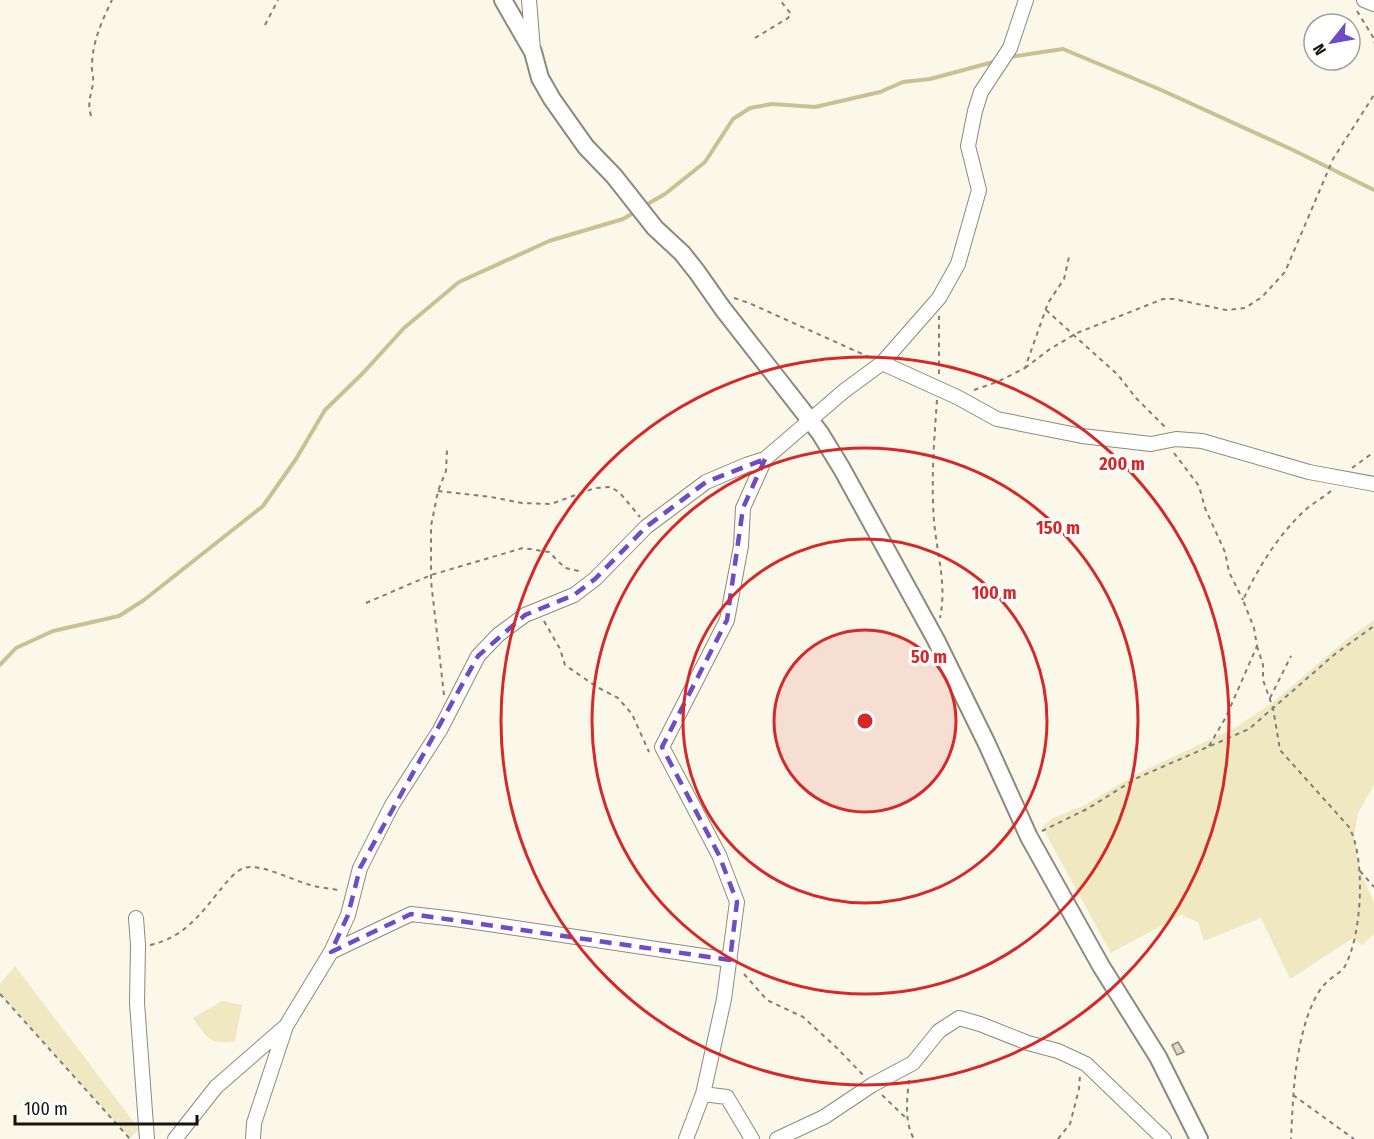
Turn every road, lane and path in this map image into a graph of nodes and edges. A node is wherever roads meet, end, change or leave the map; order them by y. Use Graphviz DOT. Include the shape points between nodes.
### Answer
graph roads {
  1 [pos="112,0"];
  2 [pos="278,0"];
  3 [pos="503,0"];
  4 [pos="530,0"];
  5 [pos="780,0"];
  6 [pos="1026,0"];
  7 [pos="1374,4"];
  8 [pos="1360,5"];
  9 [pos="265,25"];
  10 [pos="755,38"];
  11 [pos="1374,44"];
  12 [pos="533,52"];
  13 [pos="1374,95"];
  14 [pos="91,116"];
  15 [pos="1069,257"];
  16 [pos="939,298"];
  17 [pos="716,299"];
  18 [pos="1046,310"];
  19 [pos="1074,334"];
  20 [pos="882,363"];
  21 [pos="1025,368"];
  22 [pos="938,389"];
  23 [pos="957,397"];
  24 [pos="809,421"];
  25 [pos="1176,439"];
  26 [pos="1151,444"];
  27 [pos="447,449"];
  28 [pos="1374,452"];
  29 [pos="765,459"];
  30 [pos="1343,479"];
  31 [pos="1374,484"];
  32 [pos="438,490"];
  33 [pos="646,527"];
  34 [pos="602,573"];
  35 [pos="431,575"];
  36 [pos="1244,600"];
  37 [pos="366,603"];
  38 [pos="537,610"];
  39 [pos="1374,626"];
  40 [pos="936,640"];
  41 [pos="1257,646"];
  42 [pos="1291,656"];
  43 [pos="1270,698"];
  44 [pos="1273,708"];
  45 [pos="445,720"];
  46 [pos="1209,746"];
  47 [pos="649,752"];
  48 [pos="1029,837"];
  49 [pos="1360,871"];
  50 [pos="1374,887"];
  51 [pos="354,894"];
  52 [pos="136,918"];
  53 [pos="138,945"];
  54 [pos="331,952"];
  55 [pos="730,960"];
  56 [pos="744,974"];
  57 [pos="0,994"];
  58 [pos="286,1026"];
  59 [pos="913,1063"];
  60 [pos="1086,1064"];
  61 [pos="872,1085"];
  62 [pos="703,1094"];
  63 [pos="1293,1095"];
  64 [pos="908,1120"];
  65 [pos="130,1139"];
  66 [pos="147,1139"];
  67 [pos="175,1139"];
  68 [pos="253,1139"];
  69 [pos="686,1139"];
  70 [pos="752,1139"];
  71 [pos="777,1139"];
  72 [pos="914,1139"];
  73 [pos="1058,1139"];
  74 [pos="1164,1139"];
  75 [pos="1199,1139"];
  76 [pos="1291,1139"];
  77 [pos="1354,1139"];
  1 -- 14 [label="path" via="94,45 94,81 87,103"];
  2 -- 9 [label="path"];
  3 -- 12 [label="street"];
  4 -- 12 [label="street"];
  5 -- 10 [label="path" via="790,14 788,18"];
  6 -- 16 [label="street" via="1010,48 981,92 975,111 969,146 979,190 958,264"];
  7 -- 8 [label="street"];
  8 -- 11 [label="path"];
  12 -- 17 [label="street" via="546,89 586,147 682,254"];
  13 -- 19 [label="path" via="1333,159 1285,273 1262,297 1245,308 1226,310 1164,299"];
  15 -- 18 [label="path" via="1064,279"];
  16 -- 20 [label="street"];
  16 -- 22 [label="path"];
  17 -- 20 [label="path" via="731,297 749,303"];
  17 -- 24 [label="street"];
  18 -- 19 [label="path"];
  18 -- 21 [label="path"];
  19 -- 21 [label="path"];
  19 -- 25 [label="path"];
  20 -- 22 [label="street"];
  20 -- 24 [label="street"];
  21 -- 23 [label="path"];
  22 -- 23 [label="street"];
  22 -- 40 [label="path" via="934,520 944,600"];
  23 -- 26 [label="street" via="997,419 1082,436"];
  24 -- 29 [label="street"];
  24 -- 40 [label="street" via="842,469"];
  25 -- 26 [label="street"];
  25 -- 30 [label="street" via="1202,441"];
  26 -- 36 [label="path" via="1177,455 1199,486 1229,572"];
  27 -- 32 [label="path" via="446,471"];
  28 -- 30 [label="path"];
  29 -- 33 [label="street" via="706,482"];
  29 -- 55 [label="street" via="743,508 741,546 727,620 662,747 719,855 737,902"];
  30 -- 31 [label="street"];
  30 -- 36 [label="path" via="1303,512 1280,538 1258,568"];
  32 -- 33 [label="path" via="551,504 595,488 611,488 620,493"];
  32 -- 35 [label="path" via="431,526"];
  33 -- 34 [label="street"];
  34 -- 35 [label="path" via="565,568 549,552 523,548"];
  34 -- 38 [label="street" via="574,595"];
  35 -- 37 [label="path"];
  35 -- 45 [label="path"];
  36 -- 41 [label="path"];
  38 -- 45 [label="street" via="498,635 478,656"];
  38 -- 47 [label="path" via="560,649 564,665 618,698 632,714"];
  39 -- 44 [label="path"];
  40 -- 48 [label="street"];
  41 -- 43 [label="path"];
  41 -- 46 [label="path"];
  42 -- 43 [label="path"];
  43 -- 44 [label="path"];
  44 -- 46 [label="path" via="1249,729"];
  44 -- 49 [label="path" via="1281,750 1349,827"];
  45 -- 51 [label="street" via="392,805 360,868"];
  46 -- 48 [label="path" via="1137,778 1087,809"];
  48 -- 75 [label="street" via="1101,966 1158,1057"];
  49 -- 50 [label="path"];
  49 -- 63 [label="path" via="1351,951 1344,968 1324,984 1307,1020 1294,1069"];
  51 -- 53 [label="path" via="260,868 243,868 228,880 197,920 180,933 165,941"];
  51 -- 54 [label="street"];
  52 -- 53 [label="street"];
  53 -- 66 [label="street" via="137,1003"];
  54 -- 55 [label="street" via="411,914"];
  54 -- 58 [label="street"];
  55 -- 62 [label="street"];
  56 -- 61 [label="path" via="767,1000 802,1017 820,1032"];
  57 -- 65 [label="path"];
  58 -- 67 [label="street" via="216,1087"];
  58 -- 68 [label="street" via="254,1123"];
  59 -- 60 [label="street" via="939,1031 959,1018"];
  59 -- 61 [label="street"];
  59 -- 64 [label="path"];
  60 -- 73 [label="path" via="1070,1124"];
  60 -- 74 [label="street"];
  61 -- 64 [label="path"];
  61 -- 71 [label="street" via="824,1117"];
  62 -- 69 [label="street"];
  62 -- 70 [label="street" via="727,1097"];
  63 -- 76 [label="path"];
  63 -- 77 [label="path"];
  64 -- 72 [label="path"];
}
